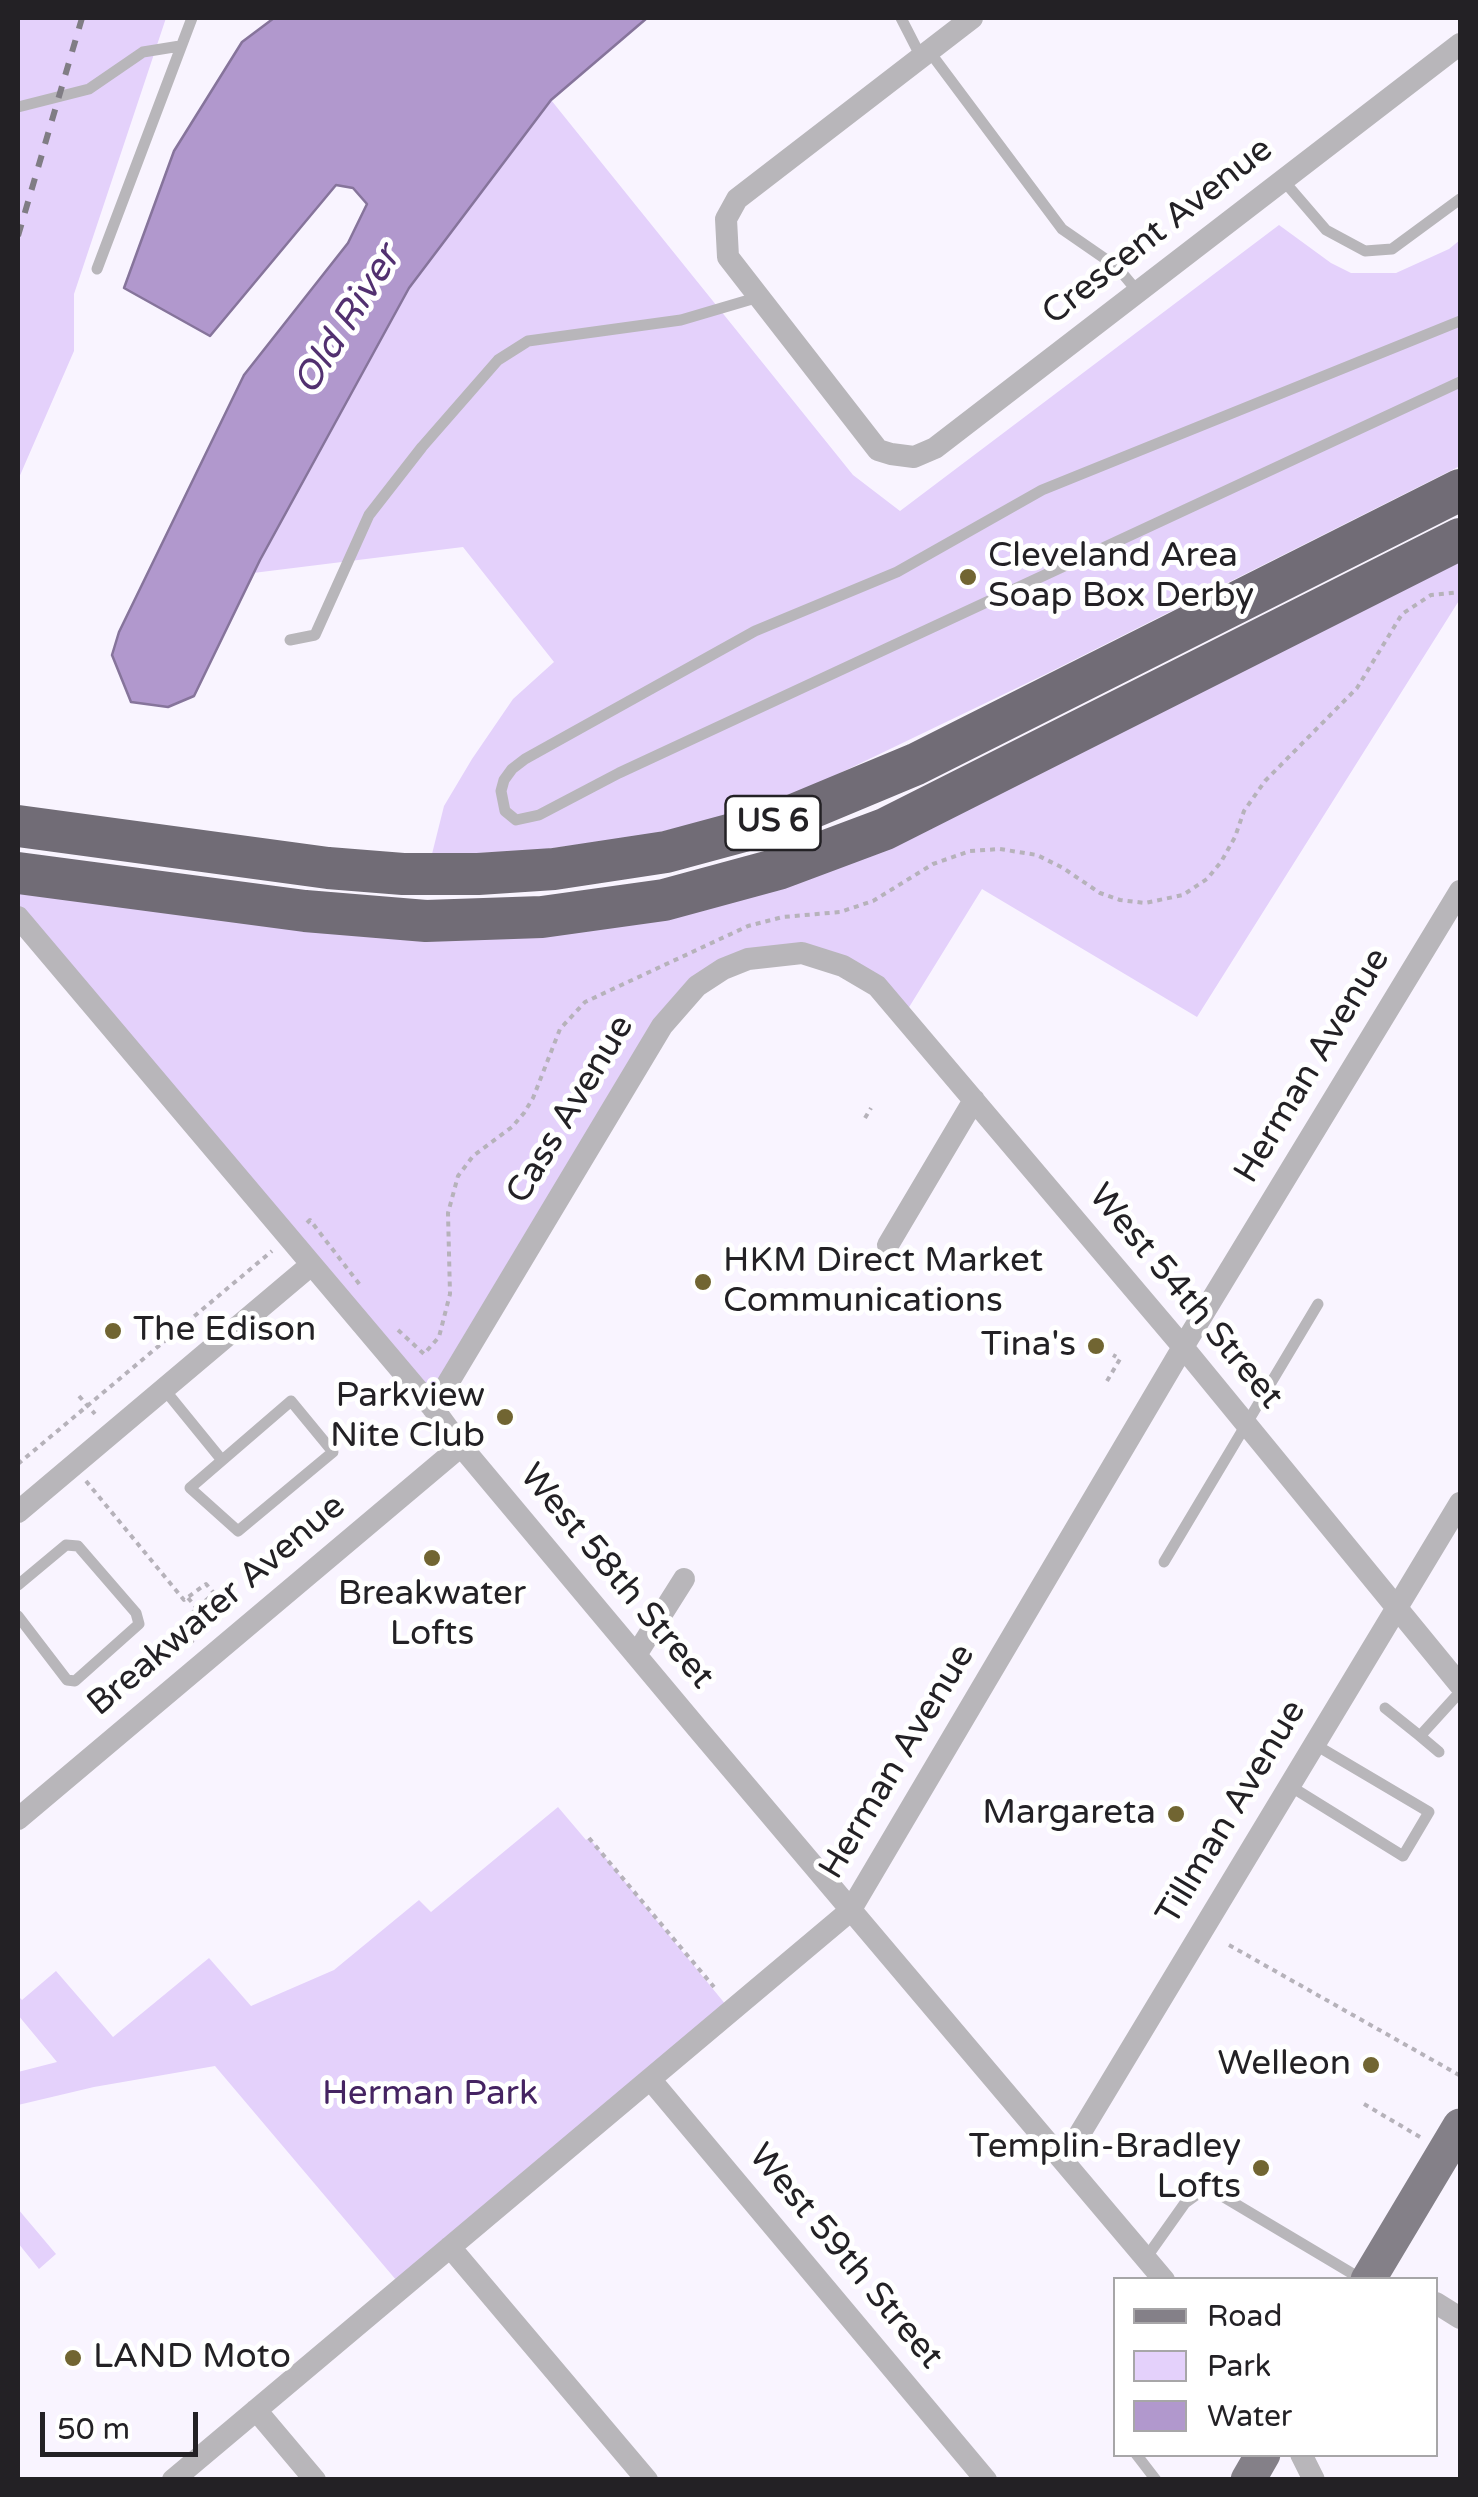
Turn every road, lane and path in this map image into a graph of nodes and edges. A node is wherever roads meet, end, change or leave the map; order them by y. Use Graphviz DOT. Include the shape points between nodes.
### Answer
graph roads {
  1 [pos="192,18"];
  2 [pos="902,18"];
  3 [pos="972,18"];
  4 [pos="1460,44"];
  5 [pos="180,46"];
  6 [pos="925,54"];
  7 [pos="18,108"];
  8 [pos="1283,180"];
  9 [pos="1460,199"];
  10 [pos="97,269"];
  11 [pos="1138,292"];
  12 [pos="759,296"];
  13 [pos="1460,320"];
  14 [pos="1460,382"];
  15 [pos="1460,490"];
  16 [pos="1460,540"];
  17 [pos="1460,592"];
  18 [pos="290,640"];
  19 [pos="18,826"];
  20 [pos="18,873"];
  21 [pos="1460,891"];
  22 [pos="18,917"];
  23 [pos="843,966"];
  24 [pos="974,1100"];
  25 [pos="871,1108"];
  26 [pos="864,1118"];
  27 [pos="298,1231"];
  28 [pos="888,1244"];
  29 [pos="270,1252"];
  30 [pos="311,1265"];
  31 [pos="365,1291"];
  32 [pos="1318,1304"];
  33 [pos="398,1330"];
  34 [pos="1183,1347"];
  35 [pos="1113,1355"];
  36 [pos="1106,1368"];
  37 [pos="1112,1372"];
  38 [pos="1107,1381"];
  39 [pos="164,1388"];
  40 [pos="79,1396"];
  41 [pos="88,1405"];
  42 [pos="433,1408"];
  43 [pos="95,1414"];
  44 [pos="1246,1425"];
  45 [pos="461,1446"];
  46 [pos="221,1459"];
  47 [pos="18,1464"];
  48 [pos="86,1481"];
  49 [pos="1460,1503"];
  50 [pos="18,1512"];
  51 [pos="1164,1562"];
  52 [pos="684,1579"];
  53 [pos="18,1585"];
  54 [pos="188,1598"];
  55 [pos="198,1608"];
  56 [pos="1396,1610"];
  57 [pos="18,1616"];
  58 [pos="214,1627"];
  59 [pos="194,1644"];
  60 [pos="636,1656"];
  61 [pos="1460,1688"];
  62 [pos="1384,1708"];
  63 [pos="1420,1736"];
  64 [pos="1314,1744"];
  65 [pos="1438,1752"];
  66 [pos="1290,1786"];
  67 [pos="18,1820"];
  68 [pos="589,1838"];
  69 [pos="850,1911"];
  70 [pos="1229,1944"];
  71 [pos="714,1987"];
  72 [pos="1459,2076"];
  73 [pos="650,2079"];
  74 [pos="1364,2104"];
  75 [pos="1460,2126"];
  76 [pos="1422,2138"];
  77 [pos="1064,2160"];
  78 [pos="450,2247"];
  79 [pos="1146,2258"];
  80 [pos="1162,2277"];
  81 [pos="1375,2277"];
  82 [pos="1438,2305"];
  83 [pos="1460,2318"];
  84 [pos="256,2410"];
  85 [pos="1138,2457"];
  86 [pos="1261,2457"];
  87 [pos="1302,2457"];
  88 [pos="173,2480"];
  89 [pos="315,2480"];
  90 [pos="648,2480"];
  91 [pos="986,2480"];
  92 [pos="1156,2480"];
  93 [pos="1248,2480"];
  94 [pos="1314,2480"];
  1 -- 5 [label="lane"];
  2 -- 6 [label="lane"];
  3 -- 6 [label="street"];
  4 -- 8 [label="street, Crescent Avenue"];
  5 -- 7 [label="lane" via="143,52 89,89"];
  5 -- 10 [label="lane"];
  6 -- 11 [label="lane" via="1062,229 1116,267"];
  6 -- 12 [label="street" via="736,199 726,220 728,256"];
  8 -- 9 [label="lane" via="1326,230 1365,252 1392,250"];
  8 -- 11 [label="street, Crescent Avenue"];
  11 -- 12 [label="street, Crescent Avenue" via="935,448 914,457 878,450"];
  12 -- 18 [label="lane" via="681,320 528,341 498,360 369,515 315,634"];
  13 -- 14 [label="lane" via="1042,490 897,572 756,632 512,768 502,791 505,811 516,820 539,816"];
  15 -- 19 [label="highway, US 6" via="900,772 777,822 666,852 554,869 403,874"];
  16 -- 20 [label="highway, US 6" via="886,830 684,896 542,918 426,920 305,912"];
  17 -- 33 [label="path" via="1431,595 1402,614 1358,688 1265,780 1221,862 1182,895 1120,900 1037,855 970,851 933,864 873,902 748,926 585,1002 560,1029 530,1106 458,1176 448,1213 450,1294 439,1337 424,1354"];
  21 -- 34 [label="street, Herman Avenue"];
  22 -- 30 [label="street, West 58th Street"];
  23 -- 24 [label="street, West 54th Street" via="878,986"];
  23 -- 42 [label="street, Cass Avenue" via="802,953 748,959 697,986 662,1026"];
  24 -- 28 [label="street"];
  24 -- 34 [label="street, West 54th Street"];
  25 -- 26 [label="path"];
  27 -- 31 [label="path" via="310,1220"];
  29 -- 41 [label="path"];
  30 -- 39 [label="street"];
  30 -- 42 [label="street, West 58th Street"];
  32 -- 44 [label="lane"];
  34 -- 44 [label="street, West 54th Street"];
  34 -- 69 [label="street, Herman Avenue"];
  35 -- 37 [label="path" via="1120,1359"];
  36 -- 37 [label="path"];
  37 -- 38 [label="path"];
  39 -- 46 [label="lane"];
  39 -- 50 [label="street"];
  40 -- 41 [label="path"];
  41 -- 43 [label="path"];
  41 -- 47 [label="path"];
  42 -- 45 [label="street, West 58th Street"];
  44 -- 51 [label="lane"];
  44 -- 56 [label="street, West 54th Street"];
  45 -- 60 [label="street, West 58th Street"];
  45 -- 67 [label="street, Breakwater Avenue"];
  46 -- 46 [label="lane" via="291,1401 332,1452 238,1531 190,1488"];
  48 -- 54 [label="path"];
  49 -- 56 [label="street, Tillman Avenue"];
  52 -- 60 [label="street"];
  53 -- 57 [label="lane" via="66,1545 78,1546 139,1624 75,1681"];
  54 -- 55 [label="path"];
  54 -- 55 [label="path" via="206,1584 214,1594"];
  55 -- 58 [label="path"];
  55 -- 59 [label="path" via="178,1626"];
  56 -- 61 [label="street, West 54th Street"];
  56 -- 64 [label="street, Tillman Avenue"];
  60 -- 69 [label="street, West 58th Street"];
  61 -- 63 [label="lane"];
  62 -- 63 [label="lane"];
  63 -- 65 [label="lane"];
  64 -- 66 [label="street, Tillman Avenue"];
  64 -- 66 [label="lane" via="1429,1812 1402,1856"];
  66 -- 77 [label="street, Tillman Avenue"];
  68 -- 71 [label="path"];
  69 -- 73 [label="street, Herman Avenue"];
  69 -- 77 [label="street, West 58th Street"];
  70 -- 72 [label="path"];
  73 -- 78 [label="street, Herman Avenue"];
  73 -- 91 [label="street, West 59th Street"];
  74 -- 76 [label="path"];
  75 -- 81 [label="main road"];
  77 -- 79 [label="street, West 58th Street"];
  78 -- 84 [label="street, Herman Avenue"];
  78 -- 90 [label="street"];
  79 -- 80 [label="street, West 58th Street"];
  79 -- 81 [label="lane" via="1184,2203 1207,2187"];
  82 -- 83 [label="street"];
  84 -- 88 [label="street, Herman Avenue"];
  84 -- 89 [label="street"];
  85 -- 92 [label="lane"];
  86 -- 93 [label="main road"];
  87 -- 94 [label="street"];
}
